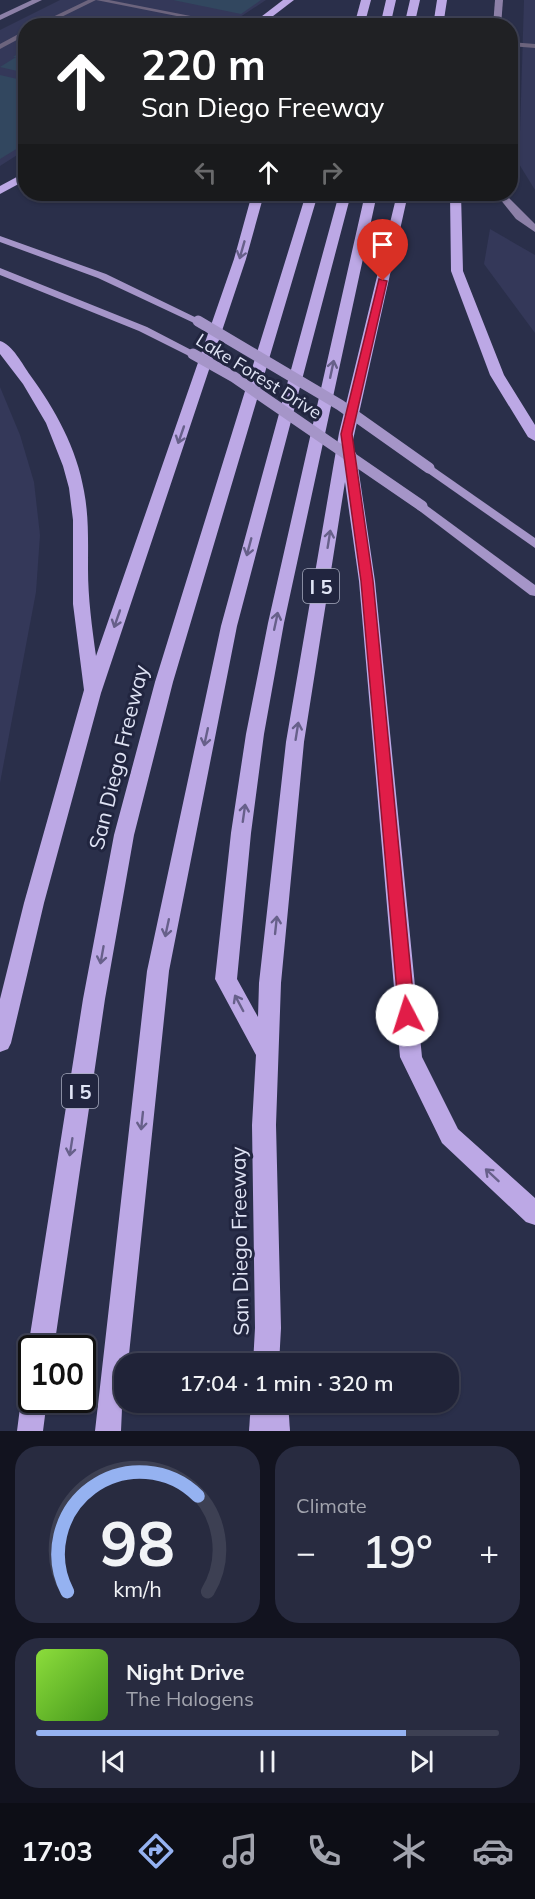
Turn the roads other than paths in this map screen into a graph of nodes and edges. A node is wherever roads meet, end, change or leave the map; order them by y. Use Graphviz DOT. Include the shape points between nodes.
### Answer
graph roads {
  1 [pos="38,0"];
  2 [pos="93,0"];
  3 [pos="99,0"];
  4 [pos="289,0"];
  5 [pos="391,0"];
  6 [pos="415,0"];
  7 [pos="442,0"];
  8 [pos="499,0"];
  9 [pos="365,4"];
  10 [pos="0,7"];
  11 [pos="17,8"];
  12 [pos="0,18"];
  13 [pos="53,18"];
  14 [pos="197,18"];
  15 [pos="264,18"];
  16 [pos="355,18"];
  17 [pos="387,18"];
  18 [pos="411,18"];
  19 [pos="439,18"];
  20 [pos="498,18"];
  21 [pos="18,37"];
  22 [pos="518,45"];
  23 [pos="535,46"];
  24 [pos="0,47"];
  25 [pos="18,180"];
  26 [pos="0,191"];
  27 [pos="256,201"];
  28 [pos="310,201"];
  29 [pos="343,201"];
  30 [pos="370,201"];
  31 [pos="402,201"];
  32 [pos="455,201"];
  33 [pos="506,201"];
  34 [pos="535,229"];
  35 [pos="0,238"];
  36 [pos="0,271"];
  37 [pos="0,345"];
  38 [pos="346,434"];
  39 [pos="535,437"];
  40 [pos="535,544"];
  41 [pos="535,592"];
  42 [pos="92,693"];
  43 [pos="0,1043"];
  44 [pos="267,1055"];
  45 [pos="535,1214"];
  46 [pos="268,1328"];
  47 [pos="43,1335"];
  48 [pos="267,1353"];
  49 [pos="270,1353"];
  50 [pos="32,1413"];
  51 [pos="263,1413"];
  52 [pos="276,1413"];
  53 [pos="30,1431"];
  54 [pos="108,1431"];
  55 [pos="262,1431"];
  56 [pos="277,1431"];
  1 -- 11 [label="main road"];
  2 -- 13 [label="lane"];
  3 -- 14 [label="lane"];
  4 -- 15 [label="highway"];
  5 -- 17 [label="highway"];
  6 -- 18 [label="highway"];
  7 -- 19 [label="highway"];
  8 -- 20 [label="main road"];
  9 -- 16 [label="highway"];
  10 -- 11 [label="main road"];
  11 -- 12 [label="main road"];
  21 -- 24 [label="lane"];
  22 -- 23 [label="lane"];
  25 -- 26 [label="highway"];
  27 -- 42 [label="highway, one-way"];
  28 -- 47 [label="highway, San Diego Freeway / I 5, one-way" via="167,671 124,835 94,999"];
  29 -- 54 [label="highway, one-way" via="229,626 158,971"];
  44 -- 30 [label="highway, one-way" via="226,978 241,833 276,623"];
  31 -- 38 [label="highway, San Diego Freeway / I 5"];
  32 -- 39 [label="highway" via="457,271 497,375"];
  33 -- 34 [label="main road"];
  35 -- 40 [label="main road, Lake Forest Drive, bridge" via="102,276 198,321 340,405"];
  36 -- 41 [label="main road, Lake Forest Drive, bridge" via="143,328 234,377 422,506"];
  37 -- 42 [label="highway" via="50,414 72,468 80,511 80,577"];
  44 -- 38 [label="highway, San Diego Freeway / I 5, one-way" via="270,983 295,742"];
  45 -- 38 [label="highway, one-way" via="450,1136 411,1057 368,592"];
  42 -- 43 [label="highway"];
  44 -- 46 [label="highway, San Diego Freeway / I 5" via="264,1125"];
  46 -- 48 [label="highway, San Diego Freeway / I 5"];
  46 -- 49 [label="highway"];
  50 -- 53 [label="highway"];
  51 -- 55 [label="highway"];
  52 -- 56 [label="highway"];
}
